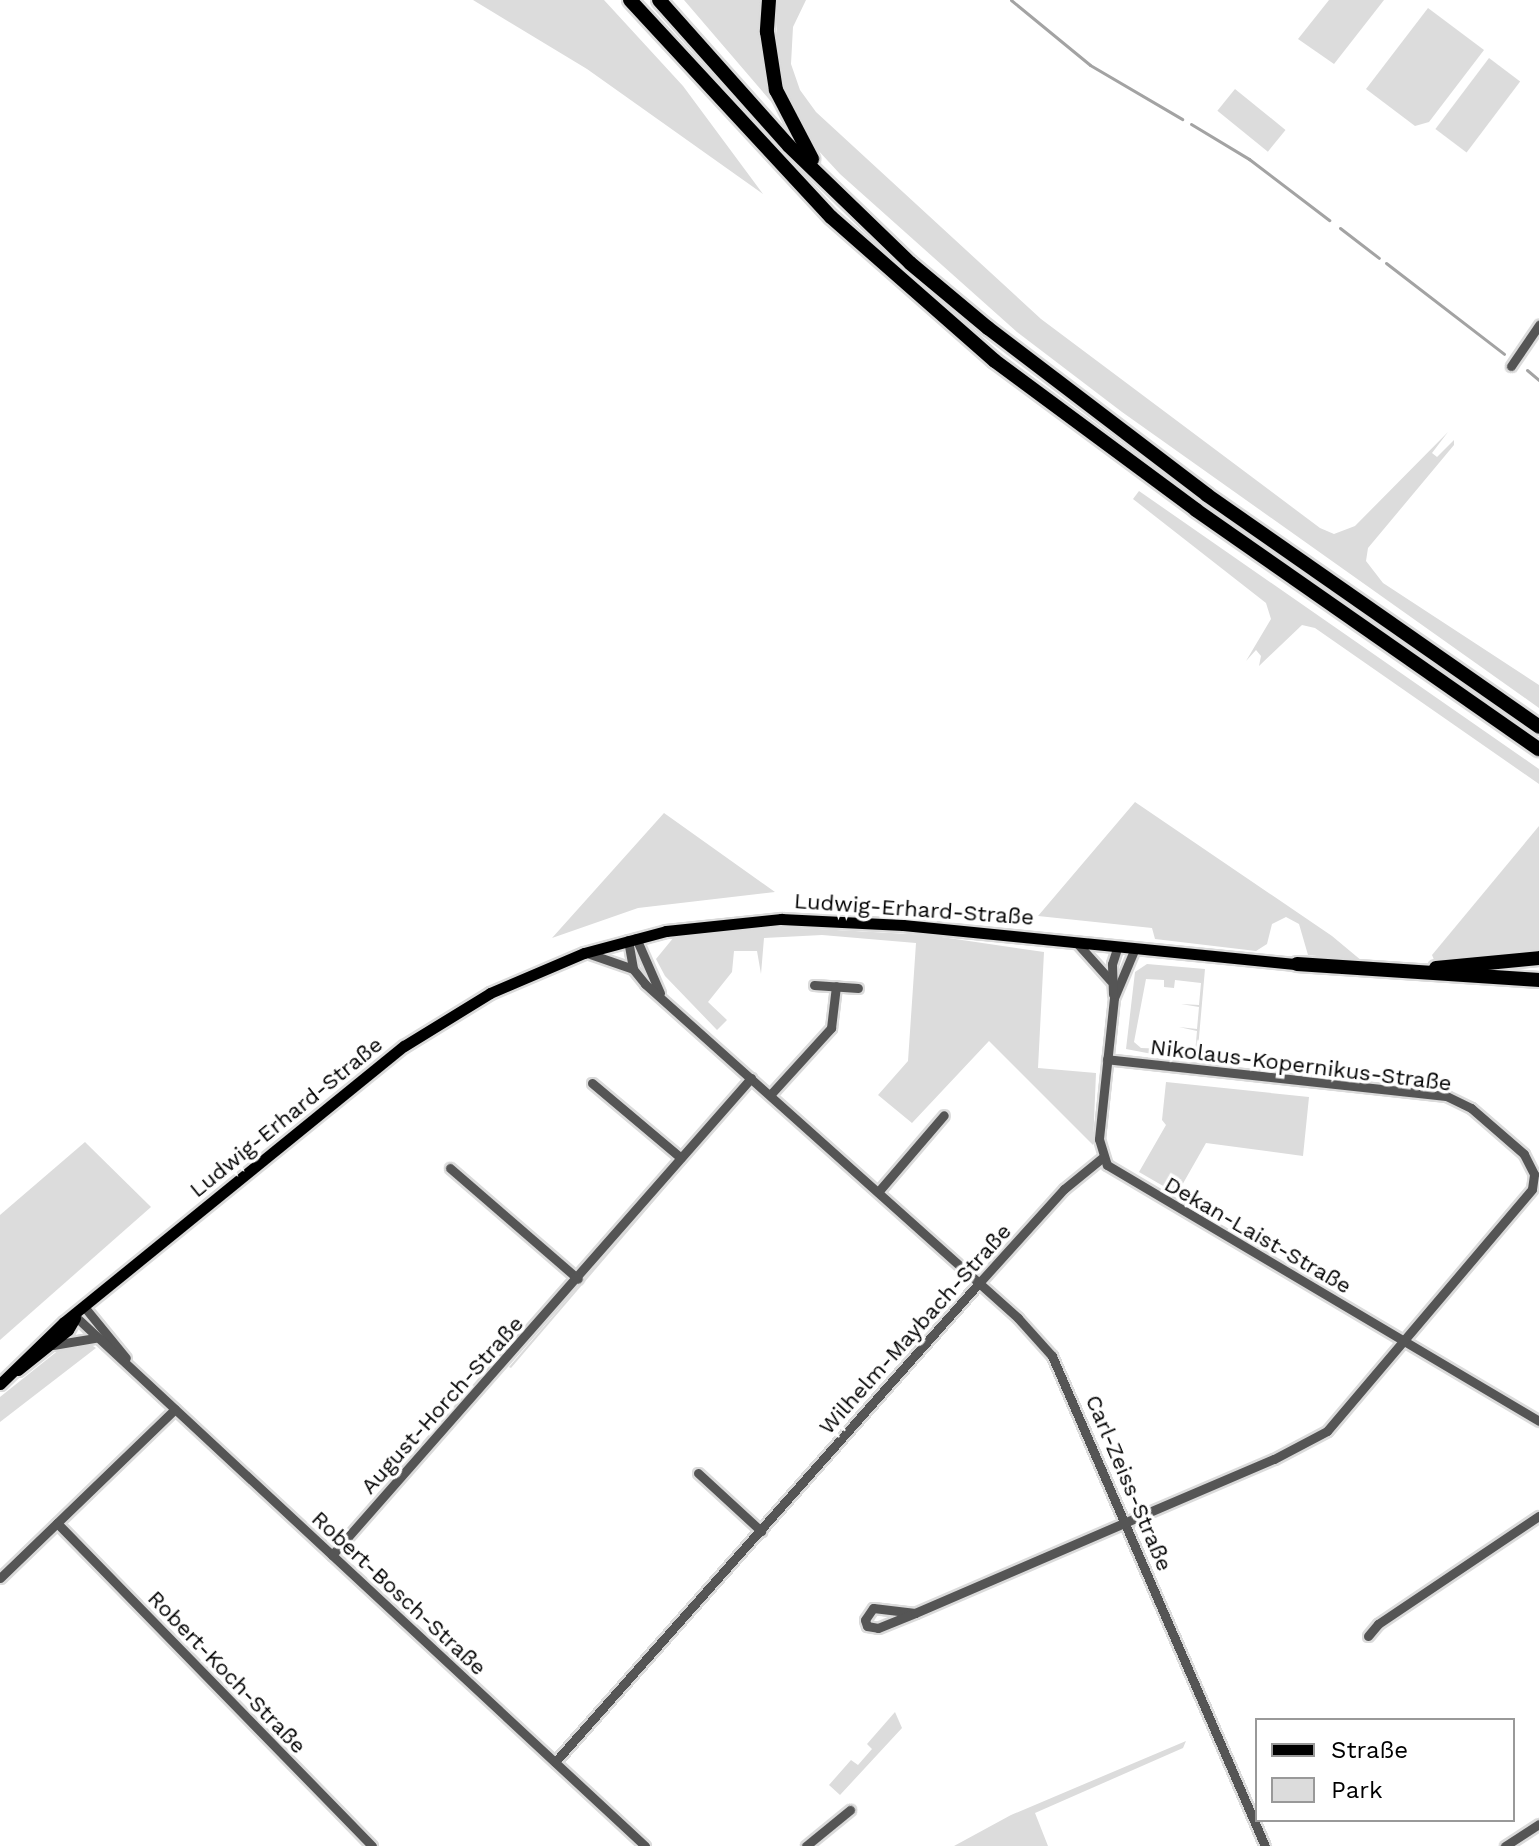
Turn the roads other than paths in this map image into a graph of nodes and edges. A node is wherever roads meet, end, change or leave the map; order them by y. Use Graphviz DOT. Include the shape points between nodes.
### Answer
graph roads {
  1 [pos="620,0"];
  2 [pos="630,0"];
  3 [pos="659,0"];
  4 [pos="769,0"];
  5 [pos="683,63"];
  6 [pos="841,197"];
  7 [pos="1539,325"];
  8 [pos="1511,366"];
  9 [pos="1539,727"];
  10 [pos="1539,749"];
  11 [pos="632,939"];
  12 [pos="1076,942"];
  13 [pos="1118,946"];
  14 [pos="1135,948"];
  15 [pos="584,953"];
  16 [pos="1539,958"];
  17 [pos="1297,964"];
  18 [pos="633,969"];
  19 [pos="1385,973"];
  20 [pos="1539,980"];
  21 [pos="1111,981"];
  22 [pos="814,985"];
  23 [pos="836,986"];
  24 [pos="858,988"];
  25 [pos="1114,998"];
  26 [pos="667,1002"];
  27 [pos="1107,1059"];
  28 [pos="751,1078"];
  29 [pos="592,1083"];
  30 [pos="770,1095"];
  31 [pos="944,1115"];
  32 [pos="681,1158"];
  33 [pos="1102,1158"];
  34 [pos="450,1168"];
  35 [pos="878,1192"];
  36 [pos="578,1279"];
  37 [pos="979,1283"];
  38 [pos="86,1309"];
  39 [pos="76,1317"];
  40 [pos="95,1338"];
  41 [pos="1406,1342"];
  42 [pos="50,1346"];
  43 [pos="130,1365"];
  44 [pos="5,1380"];
  45 [pos="175,1409"];
  46 [pos="1539,1421"];
  47 [pos="698,1473"];
  48 [pos="1539,1516"];
  49 [pos="1125,1522"];
  50 [pos="57,1523"];
  51 [pos="761,1531"];
  52 [pos="332,1555"];
  53 [pos="0,1578"];
  54 [pos="915,1613"];
  55 [pos="1368,1636"];
  56 [pos="555,1762"];
  57 [pos="850,1810"];
  58 [pos="1539,1824"];
  59 [pos="372,1846"];
  60 [pos="645,1846"];
  61 [pos="806,1846"];
  62 [pos="1265,1846"];
  63 [pos="1505,1846"];
  1 -- 5 [label="highway"];
  2 -- 5 [label="highway"];
  3 -- 6 [label="highway" via="729,83"];
  4 -- 6 [label="highway" via="767,32 776,90 797,136"];
  5 -- 10 [label="highway" via="831,217 971,341 1093,437"];
  6 -- 9 [label="highway" via="1029,362"];
  7 -- 8 [label="street"];
  11 -- 12 [label="main road, Ludwig-Erhard-Straße" via="716,923 781,919"];
  11 -- 15 [label="main road, Ludwig-Erhard-Straße"];
  11 -- 18 [label="street"];
  11 -- 26 [label="street, Carl-Zeiss-Straße"];
  12 -- 13 [label="main road, Ludwig-Erhard-Straße"];
  12 -- 21 [label="street"];
  13 -- 14 [label="main road, Ludwig-Erhard-Straße"];
  13 -- 21 [label="street"];
  14 -- 17 [label="main road, Ludwig-Erhard-Straße"];
  14 -- 25 [label="street"];
  15 -- 18 [label="street, Carl-Zeiss-Straße" via="610,957"];
  15 -- 38 [label="main road, Ludwig-Erhard-Straße" via="490,993 404,1046"];
  16 -- 19 [label="highway"];
  17 -- 19 [label="highway"];
  18 -- 26 [label="street, Carl-Zeiss-Straße"];
  19 -- 20 [label="highway"];
  21 -- 25 [label="street"];
  22 -- 23 [label="street"];
  23 -- 24 [label="street"];
  23 -- 30 [label="street" via="831,1028"];
  25 -- 27 [label="street"];
  26 -- 28 [label="street, Carl-Zeiss-Straße"];
  27 -- 33 [label="street"];
  27 -- 41 [label="street, Nikolaus-Kopernikus-Straße" via="1446,1096 1471,1108 1524,1154 1534,1174 1529,1195"];
  28 -- 30 [label="street, Carl-Zeiss-Straße"];
  28 -- 32 [label="street, August-Horch-Straße"];
  29 -- 32 [label="street"];
  30 -- 35 [label="street, Carl-Zeiss-Straße"];
  31 -- 35 [label="street"];
  32 -- 36 [label="street, August-Horch-Straße"];
  33 -- 37 [label="street, Wilhelm-Maybach-Straße" via="1064,1189"];
  33 -- 41 [label="street, Dekan-Laist-Straße" via="1157,1197"];
  34 -- 36 [label="street"];
  35 -- 37 [label="street, Carl-Zeiss-Straße"];
  36 -- 52 [label="street, August-Horch-Straße"];
  37 -- 49 [label="street, Carl-Zeiss-Straße" via="1032,1332 1062,1373"];
  37 -- 51 [label="street, Wilhelm-Maybach-Straße"];
  38 -- 39 [label="main road, Ludwig-Erhard-Straße"];
  38 -- 43 [label="street, Robert-Bosch-Straße"];
  39 -- 40 [label="street, Robert-Bosch-Straße"];
  39 -- 42 [label="main road, Ludwig-Erhard-Straße"];
  39 -- 44 [label="main road, Ludwig-Erhard-Straße"];
  40 -- 42 [label="street"];
  40 -- 43 [label="street, Robert-Bosch-Straße"];
  41 -- 46 [label="street, Dekan-Laist-Straße"];
  41 -- 49 [label="street, Nikolaus-Kopernikus-Straße" via="1340,1419 1314,1439"];
  42 -- 44 [label="main road, Ludwig-Erhard-Straße"];
  43 -- 45 [label="street, Robert-Bosch-Straße"];
  45 -- 50 [label="street"];
  45 -- 52 [label="street, Robert-Bosch-Straße"];
  47 -- 51 [label="street"];
  48 -- 55 [label="street" via="1378,1624"];
  49 -- 54 [label="street, Nikolaus-Kopernikus-Straße"];
  49 -- 62 [label="street, Carl-Zeiss-Straße"];
  50 -- 53 [label="street"];
  50 -- 59 [label="street, Robert-Koch-Straße"];
  51 -- 56 [label="street, Wilhelm-Maybach-Straße"];
  52 -- 56 [label="street, Robert-Bosch-Straße"];
  54 -- 54 [label="street, Nikolaus-Kopernikus-Straße" via="873,1608 865,1620 873,1629"];
  56 -- 60 [label="street, Robert-Bosch-Straße"];
  57 -- 61 [label="street"];
  58 -- 63 [label="street"];
}
